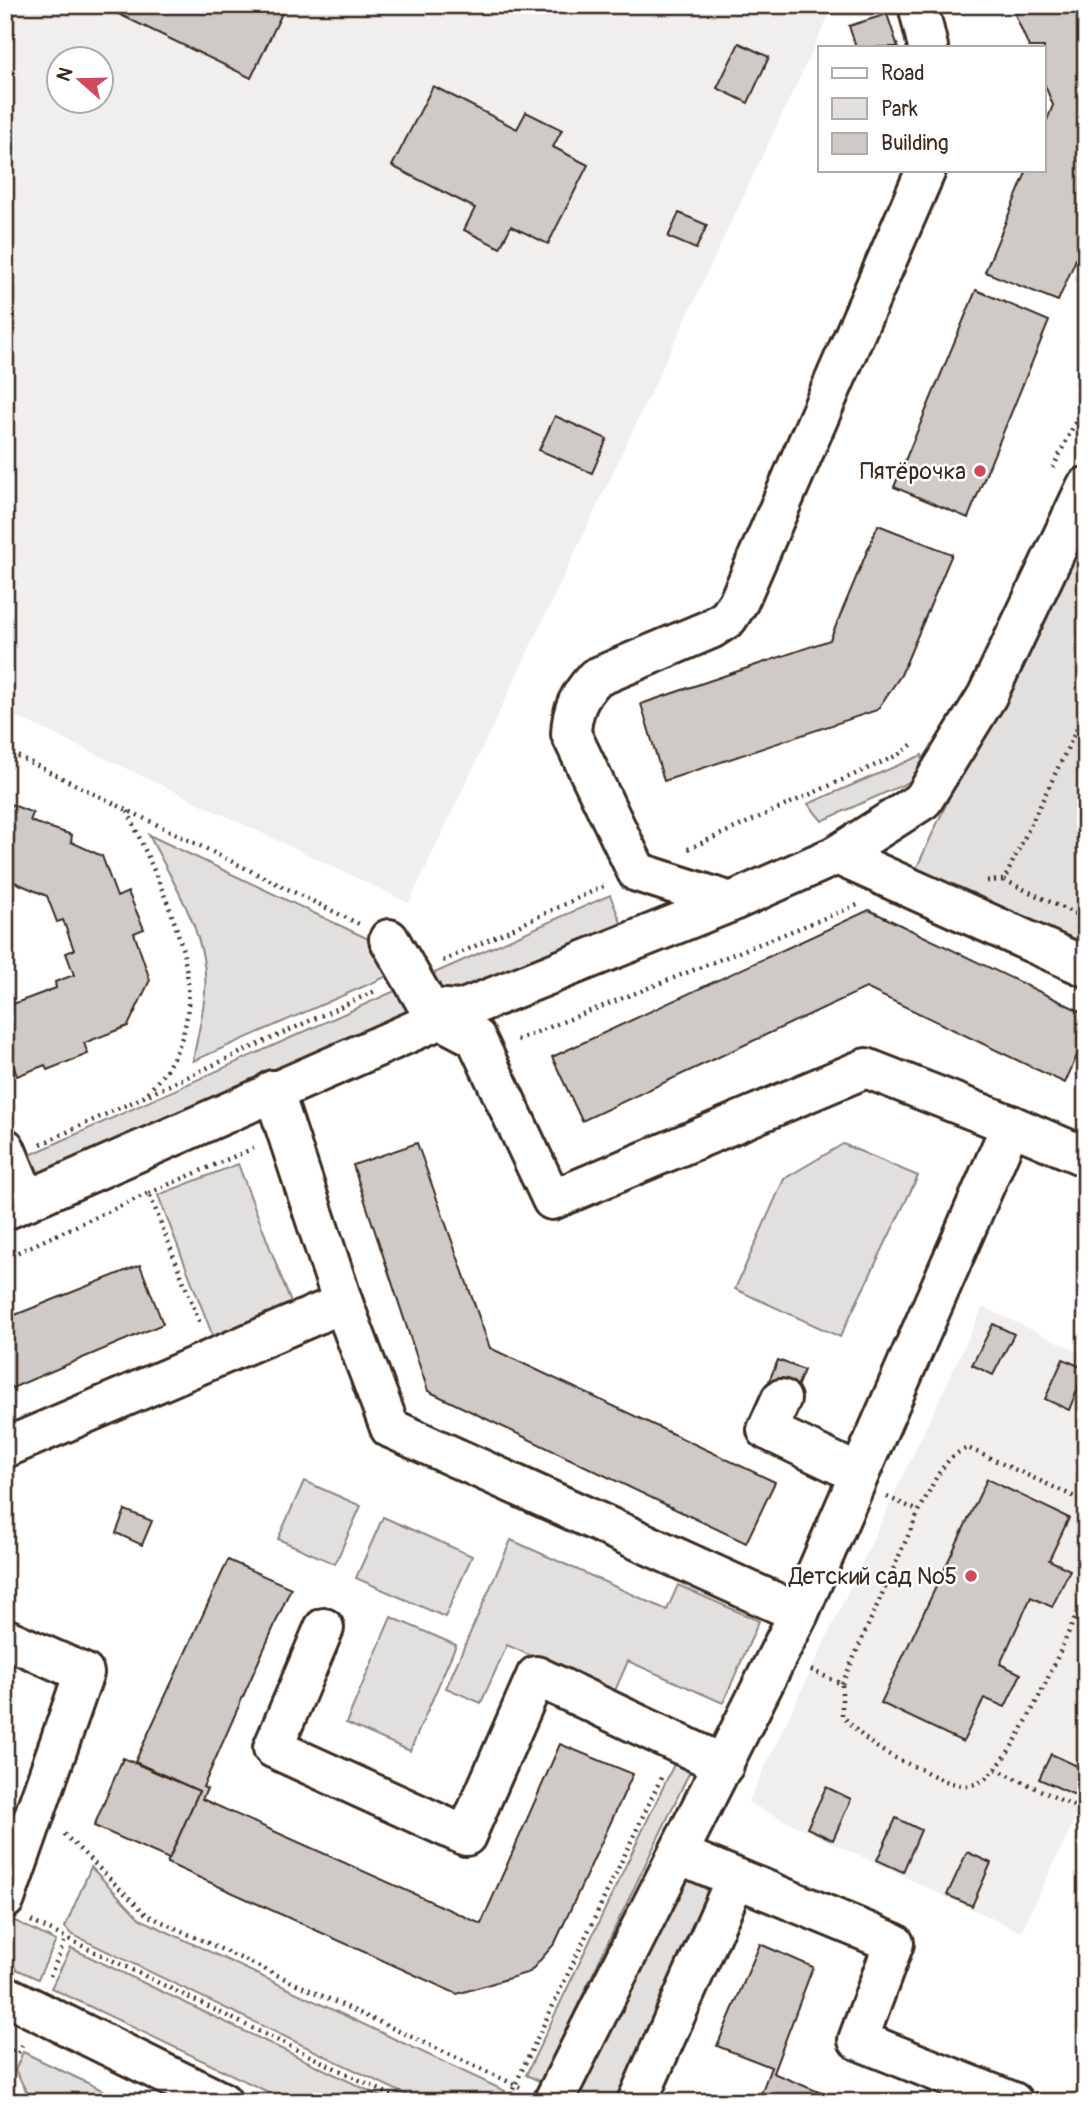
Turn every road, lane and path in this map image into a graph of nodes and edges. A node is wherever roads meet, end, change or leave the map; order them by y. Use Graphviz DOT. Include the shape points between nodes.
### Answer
graph roads {
  1 [pos="918,5"];
  2 [pos="928,46"];
  3 [pos="925,172"];
  4 [pos="1086,487"];
  5 [pos="1086,710"];
  6 [pos="925,736"];
  7 [pos="5,750"];
  8 [pos="128,810"];
  9 [pos="687,849"];
  10 [pos="837,855"];
  11 [pos="637,872"];
  12 [pos="731,902"];
  13 [pos="866,902"];
  14 [pos="1086,919"];
  15 [pos="390,939"];
  16 [pos="1086,967"];
  17 [pos="412,976"];
  18 [pos="450,1015"];
  19 [pos="508,1044"];
  20 [pos="273,1090"];
  21 [pos="141,1098"];
  22 [pos="1011,1125"];
  23 [pos="287,1134"];
  24 [pos="7,1153"];
  25 [pos="1086,1157"];
  26 [pos="149,1193"];
  27 [pos="16,1206"];
  28 [pos="5,1258"];
  29 [pos="343,1303"];
  30 [pos="214,1358"];
  31 [pos="781,1399"];
  32 [pos="5,1448"];
  33 [pos="857,1478"];
  34 [pos="1086,1502"];
  35 [pos="919,1511"];
  36 [pos="1086,1593"];
  37 [pos="799,1613"];
  38 [pos="324,1628"];
  39 [pos="5,1638"];
  40 [pos="778,1656"];
  41 [pos="842,1684"];
  42 [pos="678,1743"];
  43 [pos="724,1765"];
  44 [pos="996,1769"];
  45 [pos="37,1812"];
  46 [pos="1086,1812"];
  47 [pos="678,1854"];
  48 [pos="736,1878"];
  49 [pos="17,1910"];
  50 [pos="5,1995"];
  51 [pos="515,2085"];
  52 [pos="540,2096"];
  53 [pos="222,2102"];
  54 [pos="405,2102"];
  55 [pos="508,2102"];
  56 [pos="637,2102"];
  57 [pos="1013,2102"];
  1 -- 2 [label="street"];
  3 -- 11 [label="street" via="728,618 595,678 572,713 571,734"];
  4 -- 10 [label="street" via="987,696 923,800"];
  5 -- 14 [label="path" via="1004,880"];
  6 -- 9 [label="path" via="898,755"];
  7 -- 8 [label="path"];
  8 -- 15 [label="path"];
  8 -- 21 [label="path" via="179,937 190,985 187,1031 172,1064"];
  10 -- 12 [label="street"];
  10 -- 16 [label="street"];
  11 -- 12 [label="street"];
  11 -- 17 [label="path"];
  12 -- 18 [label="street"];
  13 -- 19 [label="path"];
  15 -- 17 [label="street"];
  17 -- 18 [label="street" via="429,1008"];
  17 -- 21 [label="path"];
  18 -- 20 [label="street"];
  18 -- 22 [label="street" via="476,1038 552,1200 866,1069"];
  20 -- 23 [label="street"];
  20 -- 27 [label="street"];
  21 -- 24 [label="path"];
  22 -- 25 [label="street"];
  22 -- 33 [label="street"];
  23 -- 26 [label="path"];
  23 -- 29 [label="street"];
  24 -- 27 [label="street"];
  26 -- 28 [label="path"];
  26 -- 30 [label="path"];
  29 -- 30 [label="street"];
  29 -- 37 [label="street" via="390,1428"];
  30 -- 32 [label="street"];
  31 -- 33 [label="street" via="767,1430"];
  33 -- 35 [label="path"];
  33 -- 37 [label="street"];
  34 -- 35 [label="path" via="968,1448 956,1452 942,1468"];
  35 -- 41 [label="path"];
  36 -- 44 [label="path" via="1017,1739"];
  37 -- 40 [label="street"];
  38 -- 42 [label="street" via="272,1748 466,1836 536,1676"];
  39 -- 45 [label="street" via="84,1673"];
  40 -- 41 [label="path"];
  40 -- 43 [label="street"];
  41 -- 44 [label="path" via="842,1715 877,1751 954,1784 979,1783"];
  42 -- 43 [label="street"];
  42 -- 51 [label="path"];
  43 -- 47 [label="street"];
  44 -- 46 [label="path"];
  45 -- 49 [label="street"];
  45 -- 51 [label="path" via="147,1915"];
  47 -- 48 [label="street"];
  47 -- 52 [label="street"];
  48 -- 56 [label="street"];
  48 -- 57 [label="street" via="894,1943 858,2040"];
  49 -- 54 [label="path"];
  50 -- 53 [label="street"];
  51 -- 52 [label="path"];
  51 -- 55 [label="path"];
}
